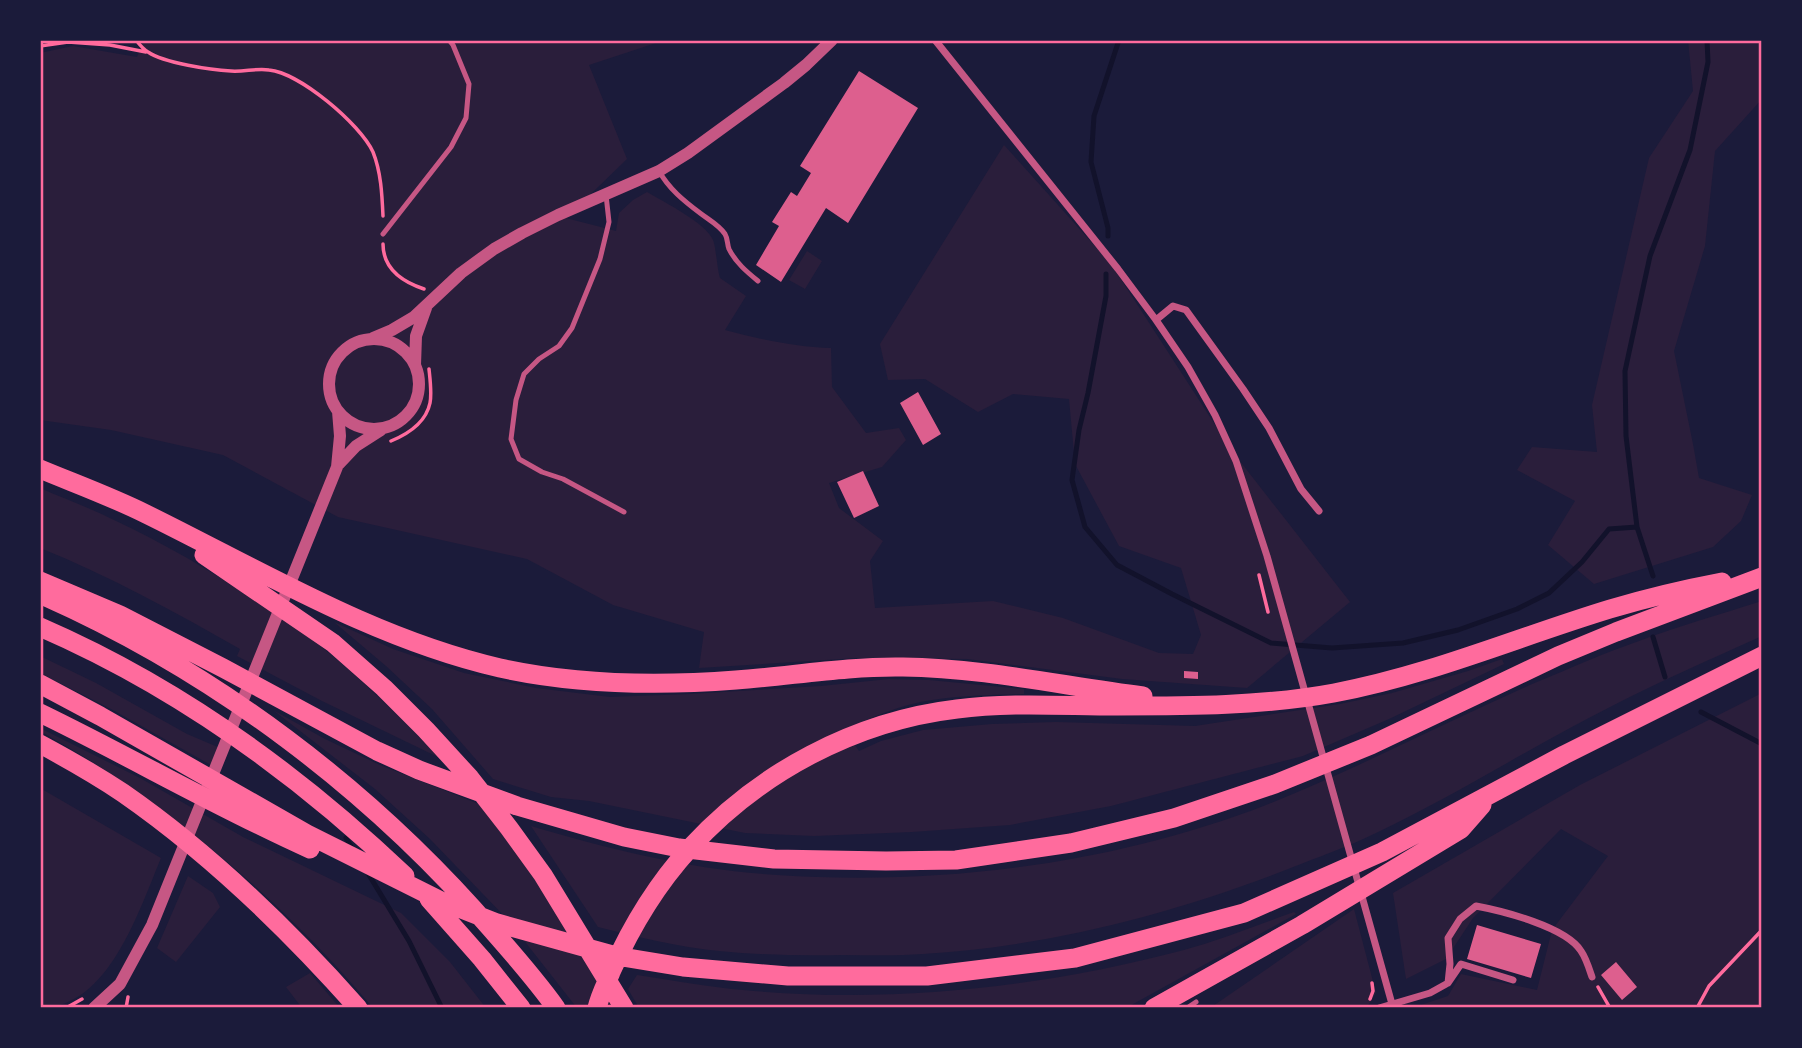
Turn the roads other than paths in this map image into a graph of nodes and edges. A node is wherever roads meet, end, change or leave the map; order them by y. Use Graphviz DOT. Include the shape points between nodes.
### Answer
graph roads {
  1 [pos="449,40"];
  2 [pos="832,40"];
  3 [pos="935,40"];
  4 [pos="659,171"];
  5 [pos="606,195"];
  6 [pos="383,234"];
  7 [pos="758,281"];
  8 [pos="426,306"];
  9 [pos="1156,320"];
  10 [pos="373,338"];
  11 [pos="415,365"];
  12 [pos="338,411"];
  13 [pos="388,427"];
  14 [pos="337,467"];
  15 [pos="40,469"];
  16 [pos="1320,511"];
  17 [pos="143,512"];
  18 [pos="624,512"];
  19 [pos="1762,575"];
  20 [pos="40,581"];
  21 [pos="40,595"];
  22 [pos="40,627"];
  23 [pos="1762,656"];
  24 [pos="40,684"];
  25 [pos="1210,704"];
  26 [pos="40,713"];
  27 [pos="40,744"];
  28 [pos="1492,795"];
  29 [pos="236,804"];
  30 [pos="1592,976"];
  31 [pos="1513,980"];
  32 [pos="1448,983"];
  33 [pos="120,984"];
  34 [pos="1196,1002"];
  35 [pos="1392,1004"];
  36 [pos="94,1008"];
  37 [pos="113,1008"];
  38 [pos="358,1008"];
  39 [pos="522,1008"];
  40 [pos="556,1008"];
  41 [pos="597,1008"];
  42 [pos="624,1008"];
  43 [pos="1154,1008"];
  44 [pos="1187,1008"];
  45 [pos="1378,1008"];
  1 -- 6 [label="lane" via="469,84 467,118 451,147"];
  2 -- 4 [label="street" via="784,83"];
  3 -- 9 [label="street"];
  4 -- 5 [label="street"];
  4 -- 7 [label="lane" via="673,191 722,230 739,264"];
  5 -- 8 [label="street" via="503,243"];
  5 -- 18 [label="lane" via="609,222 600,259 572,328 559,346 524,374 511,439 519,459"];
  8 -- 10 [label="street" via="401,326"];
  8 -- 11 [label="street" via="416,335"];
  9 -- 16 [label="street" via="1173,306 1186,310 1262,419 1301,489"];
  9 -- 35 [label="street" via="1188,367 1236,461"];
  10 -- 11 [label="street" via="395,343"];
  10 -- 12 [label="street" via="346,348 330,370 328,385"];
  11 -- 13 [label="street" via="417,399 400,421"];
  12 -- 13 [label="street" via="360,427"];
  12 -- 14 [label="street"];
  13 -- 14 [label="street" via="356,446"];
  14 -- 33 [label="street" via="152,925"];
  15 -- 17 [label="highway"];
  17 -- 25 [label="highway" via="399,638 503,668 603,682 666,684 858,669 952,669"];
  17 -- 42 [label="highway" via="333,643 426,730 470,778 543,875"];
  19 -- 20 [label="highway" via="1559,656 1371,746 1174,818 1071,843 956,860 886,861 774,859 679,848 624,837 480,793 377,751 120,615"];
  19 -- 25 [label="highway" via="1611,609 1388,682 1272,702"];
  21 -- 40 [label="highway" via="139,644 209,686 352,790 462,894"];
  22 -- 39 [label="highway" via="126,669 233,734 332,810 438,908"];
  23 -- 28 [label="highway"];
  24 -- 29 [label="highway" via="100,716"];
  25 -- 41 [label="highway" via="959,708 878,725 799,760 735,805 677,863 625,941"];
  26 -- 29 [label="highway"];
  27 -- 38 [label="highway" via="122,793 227,874"];
  28 -- 29 [label="highway" via="1382,852 1244,914 1075,958 927,976 788,976 616,956 497,923 441,901"];
  28 -- 43 [label="highway" via="1461,829"];
  30 -- 32 [label="street" via="1580,949 1568,939 1544,925 1476,906 1448,938"];
  31 -- 32 [label="street" via="1461,964"];
  32 -- 35 [label="street"];
  33 -- 36 [label="street"];
  33 -- 37 [label="street"];
  34 -- 44 [label="lane"];
  35 -- 45 [label="street"];
}
